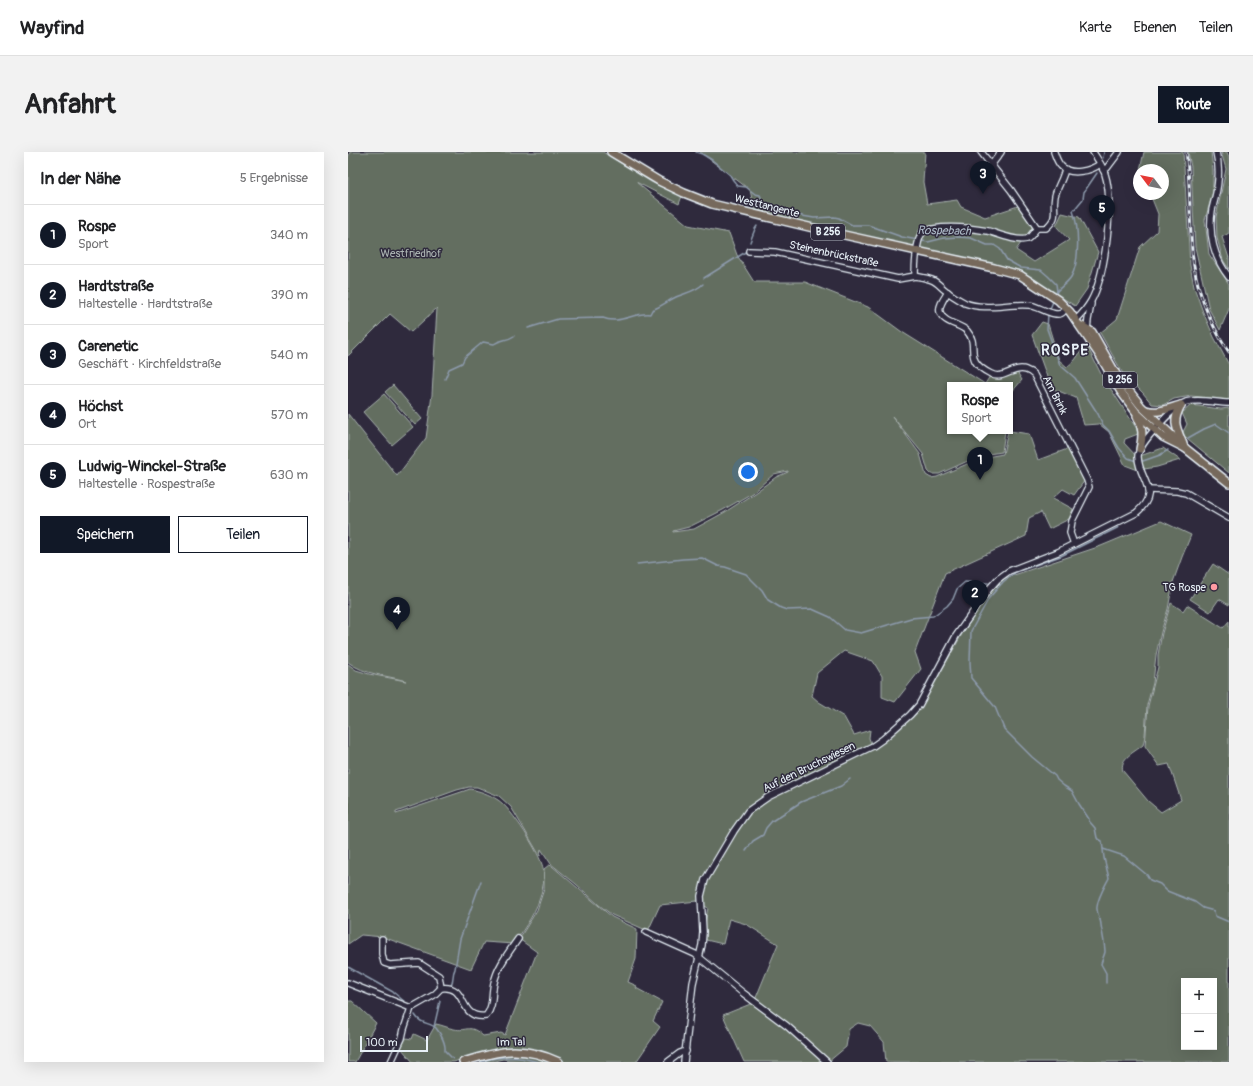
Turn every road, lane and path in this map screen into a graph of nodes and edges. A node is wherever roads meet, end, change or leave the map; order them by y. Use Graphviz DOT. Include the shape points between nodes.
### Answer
graph roads {
  1 [pos="611,152"];
  2 [pos="981,152"];
  3 [pos="1001,152"];
  4 [pos="1054,152"];
  5 [pos="1093,152"];
  6 [pos="1119,152"];
  7 [pos="1216,152"];
  8 [pos="992,164"];
  9 [pos="1100,164"];
  10 [pos="1065,169"];
  11 [pos="1103,170"];
  12 [pos="1037,228"];
  13 [pos="918,248"];
  14 [pos="749,251"];
  15 [pos="915,276"];
  16 [pos="1229,277"];
  17 [pos="948,292"];
  18 [pos="1092,300"];
  19 [pos="1063,312"];
  20 [pos="1076,320"];
  21 [pos="1087,330"];
  22 [pos="1229,403"];
  23 [pos="1181,405"];
  24 [pos="1144,409"];
  25 [pos="1136,412"];
  26 [pos="1160,424"];
  27 [pos="1155,430"];
  28 [pos="1185,448"];
  29 [pos="1140,449"];
  30 [pos="1229,483"];
  31 [pos="1148,490"];
  32 [pos="1229,518"];
  33 [pos="1074,544"];
  34 [pos="646,932"];
  35 [pos="382,939"];
  36 [pos="518,939"];
  37 [pos="700,958"];
  38 [pos="348,983"];
  39 [pos="440,988"];
  40 [pos="411,1008"];
  41 [pos="686,1051"];
  42 [pos="391,1062"];
  43 [pos="463,1062"];
  44 [pos="559,1062"];
  45 [pos="668,1062"];
  46 [pos="684,1062"];
  47 [pos="827,1062"];
  1 -- 13 [label="main road, Westtangente / B 256" via="659,181 712,204"];
  2 -- 8 [label="street"];
  3 -- 8 [label="street"];
  4 -- 10 [label="street"];
  5 -- 9 [label="street"];
  6 -- 11 [label="street"];
  7 -- 16 [label="street" via="1219,177 1212,210 1212,242 1220,265"];
  8 -- 12 [label="street"];
  9 -- 10 [label="street" via="1087,171"];
  9 -- 11 [label="street"];
  10 -- 12 [label="street" via="1055,197 1055,216 1046,228"];
  11 -- 18 [label="street" via="1109,198 1107,228 1104,256"];
  12 -- 13 [label="street" via="1028,238 1021,240 964,228 924,231"];
  13 -- 15 [label="street"];
  13 -- 20 [label="main road, Westtangente / B 256" via="1020,276 1058,300"];
  14 -- 15 [label="street, Steinenbrückstraße" via="775,252 898,279"];
  15 -- 17 [label="street, Steinenbrückstraße" via="932,280"];
  17 -- 19 [label="street, Steinenbrückstraße" via="976,306 1022,304 1035,305 1057,315"];
  17 -- 33 [label="street, Am Brink" via="939,308 940,312 943,317 966,330 973,344 972,357 976,364 992,375 1000,376 1020,369 1034,375 1074,452 1089,487 1072,521 1070,533"];
  18 -- 20 [label="street"];
  18 -- 21 [label="street"];
  20 -- 21 [label="main road, Westtangente / B 256"];
  20 -- 25 [label="main road, Westtangente / B 256"];
  21 -- 24 [label="main road, Westtangente / B 256" via="1094,335 1116,374"];
  22 -- 23 [label="street" via="1195,401"];
  23 -- 24 [label="main road" via="1159,412"];
  23 -- 26 [label="street"];
  23 -- 28 [label="main road, B 256" via="1176,415 1175,426"];
  24 -- 26 [label="main road, Westtangente / B 256"];
  25 -- 27 [label="main road, Westtangente / B 256"];
  25 -- 29 [label="main road, B 256" via="1143,430"];
  26 -- 27 [label="street"];
  26 -- 28 [label="main road, Westtangente / B 256"];
  27 -- 28 [label="main road, Westtangente / B 256" via="1169,441"];
  27 -- 29 [label="street"];
  28 -- 30 [label="main road, Westtangente / B 256"];
  29 -- 31 [label="street" via="1138,459"];
  31 -- 32 [label="street" via="1186,493"];
  31 -- 33 [label="street, Auf den Bruchswiesen" via="1147,502 1136,513"];
  33 -- 37 [label="street, Auf den Bruchswiesen" via="1009,571 996,581 956,636 919,705 883,739 874,746 768,797 748,811 705,880 701,896 704,932"];
  34 -- 37 [label="street"];
  35 -- 39 [label="street" via="384,963 390,965 419,962 439,976"];
  36 -- 39 [label="street" via="496,975 491,1011 486,1016 473,1015 453,988"];
  37 -- 41 [label="street, Auf den Bruchswiesen" via="692,983"];
  37 -- 47 [label="street" via="787,1026"];
  38 -- 40 [label="street"];
  39 -- 40 [label="street" via="434,995"];
  40 -- 42 [label="street"];
  41 -- 45 [label="street"];
  41 -- 46 [label="street, Auf den Bruchswiesen"];
  43 -- 44 [label="main road, Im Tal" via="502,1051 535,1053"];
}
